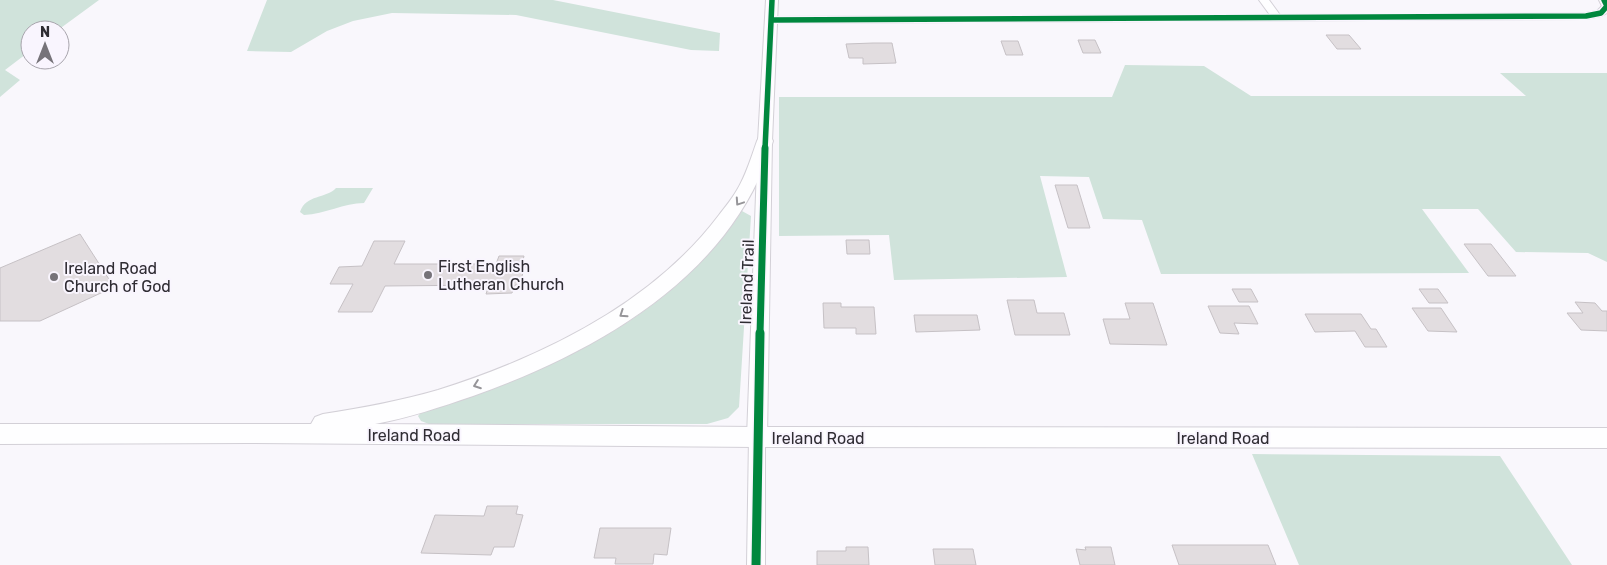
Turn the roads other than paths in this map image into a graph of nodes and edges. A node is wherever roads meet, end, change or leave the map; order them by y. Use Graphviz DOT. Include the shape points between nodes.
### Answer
graph roads {
  1 [pos="772,0"];
  2 [pos="1264,0"];
  3 [pos="1604,0"];
  4 [pos="1277,17"];
  5 [pos="772,20"];
  6 [pos="766,141"];
  7 [pos="248,433"];
  8 [pos="0,434"];
  9 [pos="757,437"];
  10 [pos="1607,438"];
  11 [pos="756,565"];
  1 -- 5 [label="street, Ireland Trail"];
  2 -- 4 [label="street"];
  3 -- 4 [label="street" via="1607,6 1601,13 1576,16"];
  4 -- 5 [label="street"];
  5 -- 6 [label="street, Ireland Trail"];
  6 -- 7 [label="main road, one-way" via="742,198 701,250 653,293 582,338 512,372 414,405 348,420"];
  6 -- 9 [label="street, Ireland Trail"];
  7 -- 8 [label="main road, Ireland Road"];
  7 -- 9 [label="main road, Ireland Road"];
  9 -- 10 [label="main road, Ireland Road"];
  9 -- 11 [label="street, Ireland Trail"];
}
